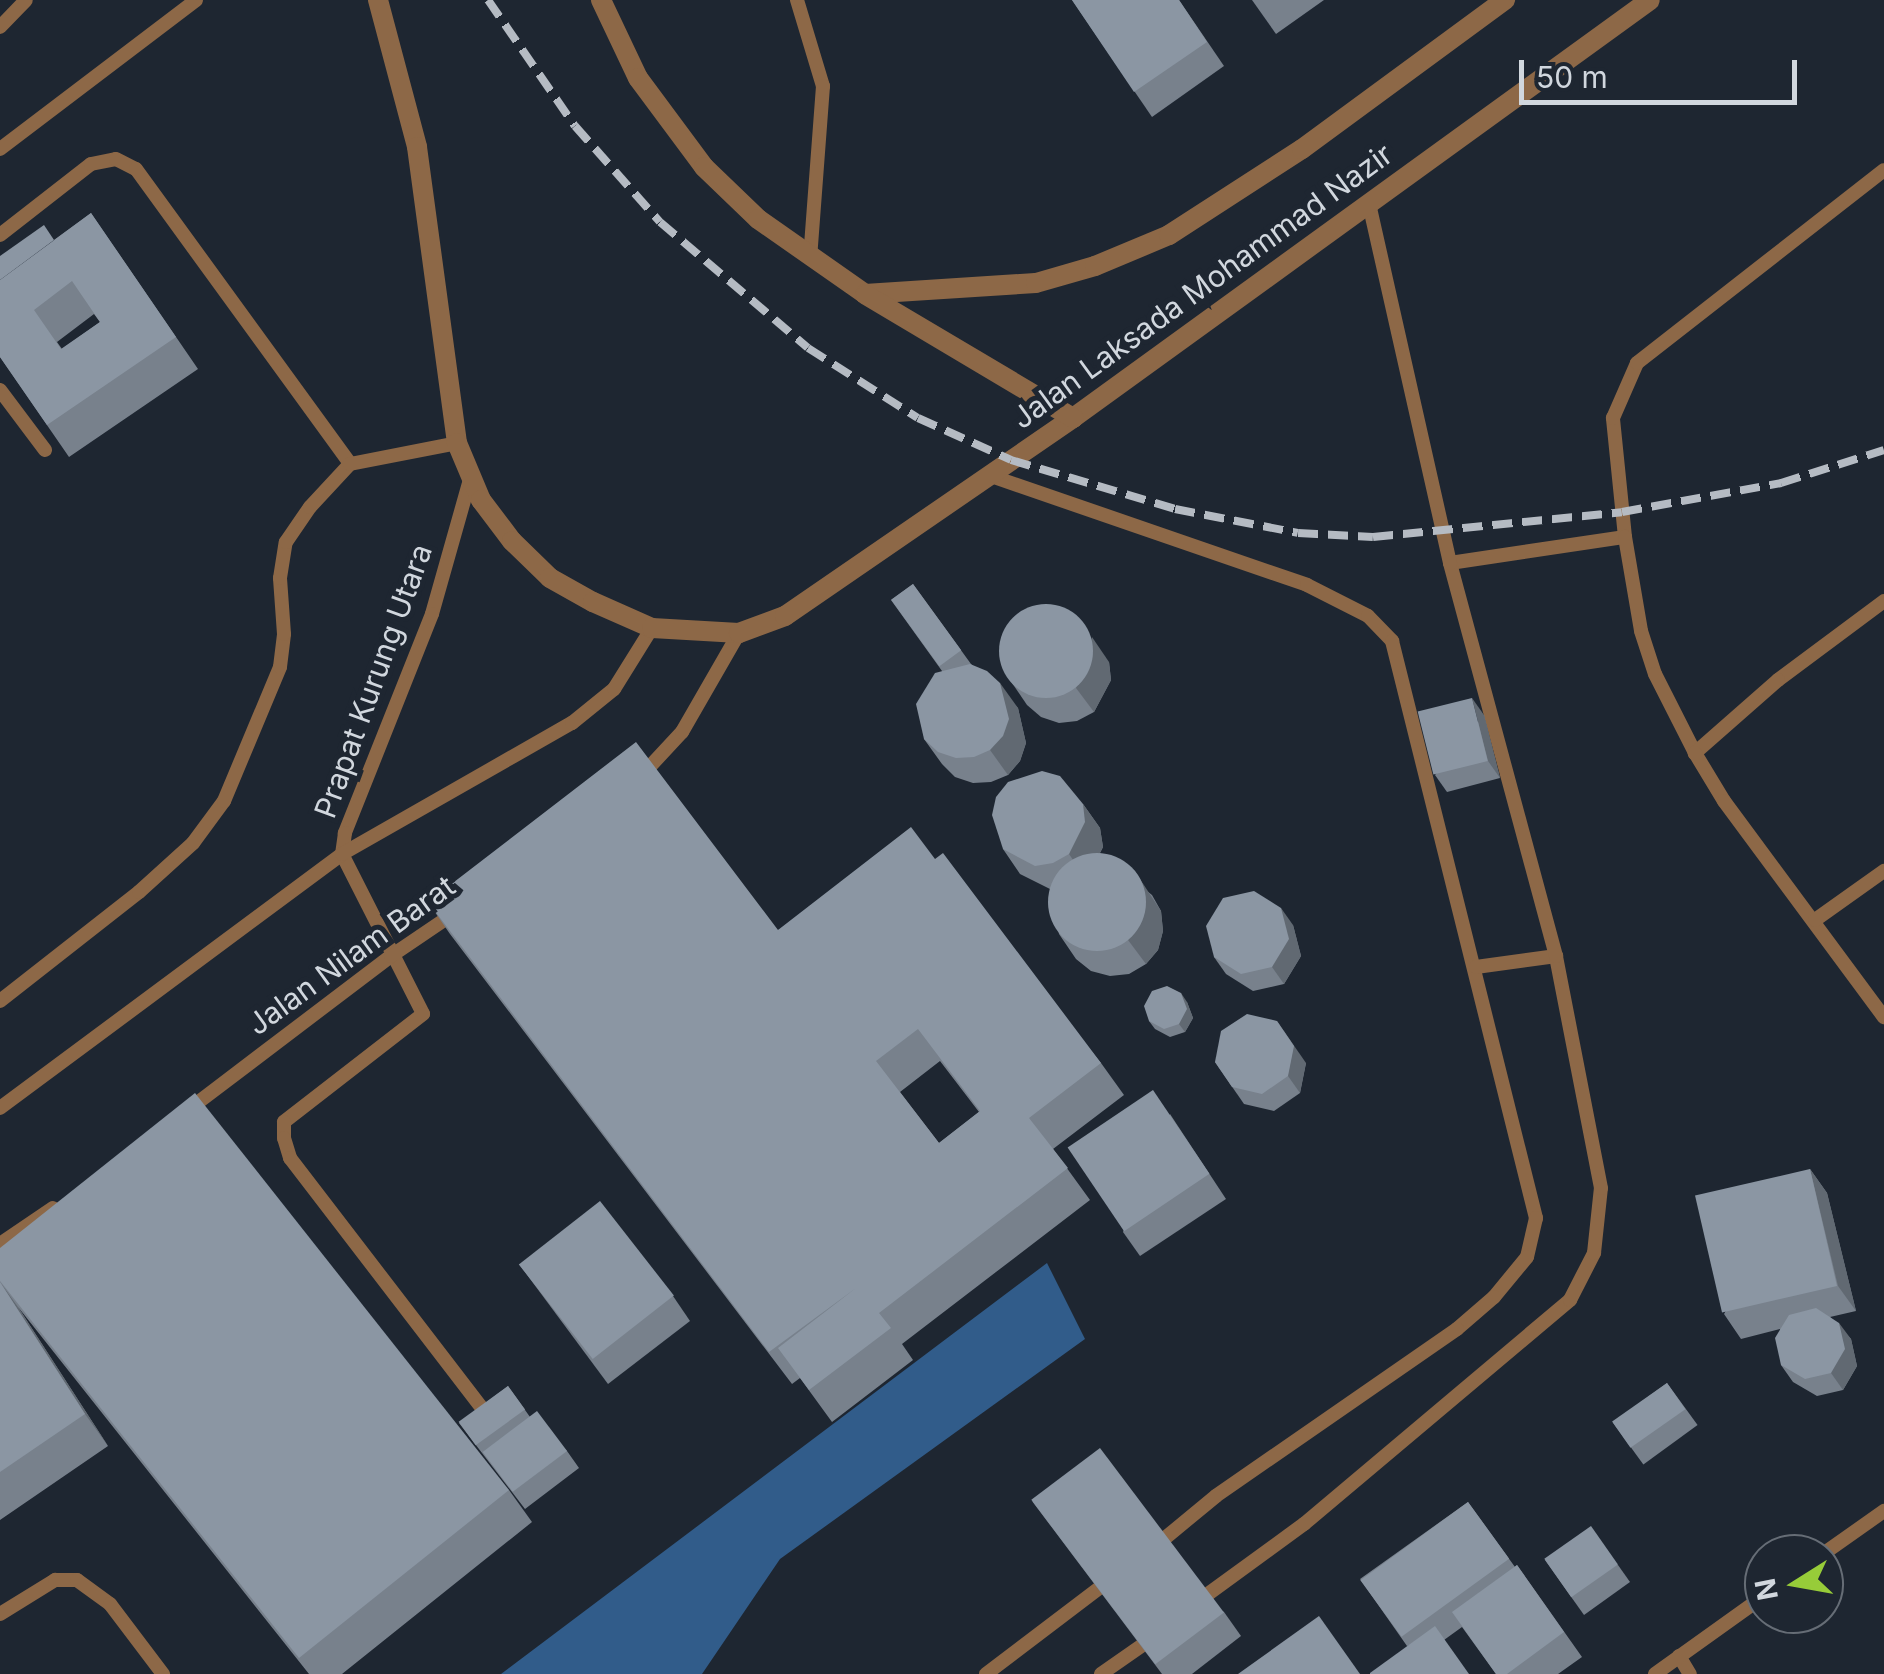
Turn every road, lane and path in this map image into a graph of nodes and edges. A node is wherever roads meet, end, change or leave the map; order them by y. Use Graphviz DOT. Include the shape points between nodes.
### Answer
graph roads {
  1 [pos="26,0"];
  2 [pos="196,0"];
  3 [pos="378,0"];
  4 [pos="601,0"];
  5 [pos="797,0"];
  6 [pos="1505,0"];
  7 [pos="1650,0"];
  8 [pos="0,27"];
  9 [pos="0,149"];
  10 [pos="1884,170"];
  11 [pos="1369,203"];
  12 [pos="0,235"];
  13 [pos="810,259"];
  14 [pos="865,294"];
  15 [pos="0,390"];
  16 [pos="1073,418"];
  17 [pos="457,443"];
  18 [pos="45,450"];
  19 [pos="350,464"];
  20 [pos="988,475"];
  21 [pos="471,476"];
  22 [pos="1625,537"];
  23 [pos="1450,563"];
  24 [pos="1884,601"];
  25 [pos="652,628"];
  26 [pos="739,633"];
  27 [pos="1695,753"];
  28 [pos="626,788"];
  29 [pos="342,854"];
  30 [pos="1884,871"];
  31 [pos="465,906"];
  32 [pos="1815,920"];
  33 [pos="391,956"];
  34 [pos="1556,956"];
  35 [pos="1476,967"];
  36 [pos="0,1001"];
  37 [pos="1884,1017"];
  38 [pos="0,1108"];
  39 [pos="179,1118"];
  40 [pos="60,1203"];
  41 [pos="0,1244"];
  42 [pos="487,1415"];
  43 [pos="1884,1511"];
  44 [pos="1165,1538"];
  45 [pos="1844,1539"];
  46 [pos="1098,1589"];
  47 [pos="1208,1594"];
  48 [pos="1744,1610"];
  49 [pos="0,1614"];
  50 [pos="1141,1646"];
  51 [pos="1679,1656"];
  52 [pos="162,1674"];
  53 [pos="986,1674"];
  54 [pos="1101,1674"];
  55 [pos="1655,1674"];
  56 [pos="1690,1674"];
  1 -- 8 [label="lane"];
  2 -- 9 [label="lane"];
  3 -- 17 [label="street" via="416,146"];
  4 -- 13 [label="street" via="638,78 704,168"];
  5 -- 13 [label="lane" via="823,86"];
  6 -- 14 [label="street, Jalan Laksada Mohammad Nazir" via="1169,235 1036,283"];
  7 -- 11 [label="street, Jalan Laksada Mohammad Nazir"];
  10 -- 22 [label="lane" via="1637,363 1614,418"];
  11 -- 16 [label="street, Jalan Laksada Mohammad Nazir"];
  11 -- 23 [label="lane"];
  12 -- 19 [label="lane" via="91,164 116,160 136,169"];
  13 -- 14 [label="street"];
  14 -- 16 [label="street"];
  15 -- 18 [label="lane"];
  16 -- 20 [label="street, Jalan Laksada Mohammad Nazir"];
  17 -- 19 [label="lane"];
  17 -- 21 [label="street"];
  19 -- 36 [label="lane" via="286,542 280,667 224,801 193,843 140,892"];
  20 -- 26 [label="street, Jalan Laksada Mohammad Nazir" via="785,616"];
  20 -- 35 [label="lane" via="1307,585 1368,616 1392,640"];
  21 -- 25 [label="street" via="512,541 550,578"];
  21 -- 29 [label="lane, Prapat Kurung Utara" via="432,614"];
  22 -- 23 [label="lane"];
  22 -- 27 [label="lane" via="1650,660"];
  23 -- 34 [label="lane"];
  24 -- 27 [label="lane"];
  25 -- 26 [label="street"];
  25 -- 29 [label="lane" via="614,690 572,723"];
  26 -- 28 [label="lane" via="682,732"];
  27 -- 32 [label="lane" via="1724,802"];
  29 -- 33 [label="lane, Prapat Kurung Utara"];
  29 -- 38 [label="lane"];
  30 -- 32 [label="lane"];
  31 -- 33 [label="lane, Jalan Nilam Barat"];
  32 -- 37 [label="lane"];
  33 -- 39 [label="lane, Jalan Nilam Barat"];
  33 -- 42 [label="lane, Prapat Kurung Utara" via="423,1014 284,1122 284,1138 290,1158"];
  34 -- 35 [label="lane"];
  34 -- 47 [label="lane" via="1601,1188 1594,1253 1570,1300 1304,1524"];
  35 -- 44 [label="lane" via="1536,1218 1527,1258 1457,1329"];
  40 -- 41 [label="lane"];
  43 -- 45 [label="lane"];
  46 -- 53 [label="lane"];
  48 -- 51 [label="lane"];
  49 -- 52 [label="lane" via="55,1580 77,1580 110,1604"];
  50 -- 54 [label="lane"];
  51 -- 55 [label="lane"];
  51 -- 56 [label="lane"];
}
